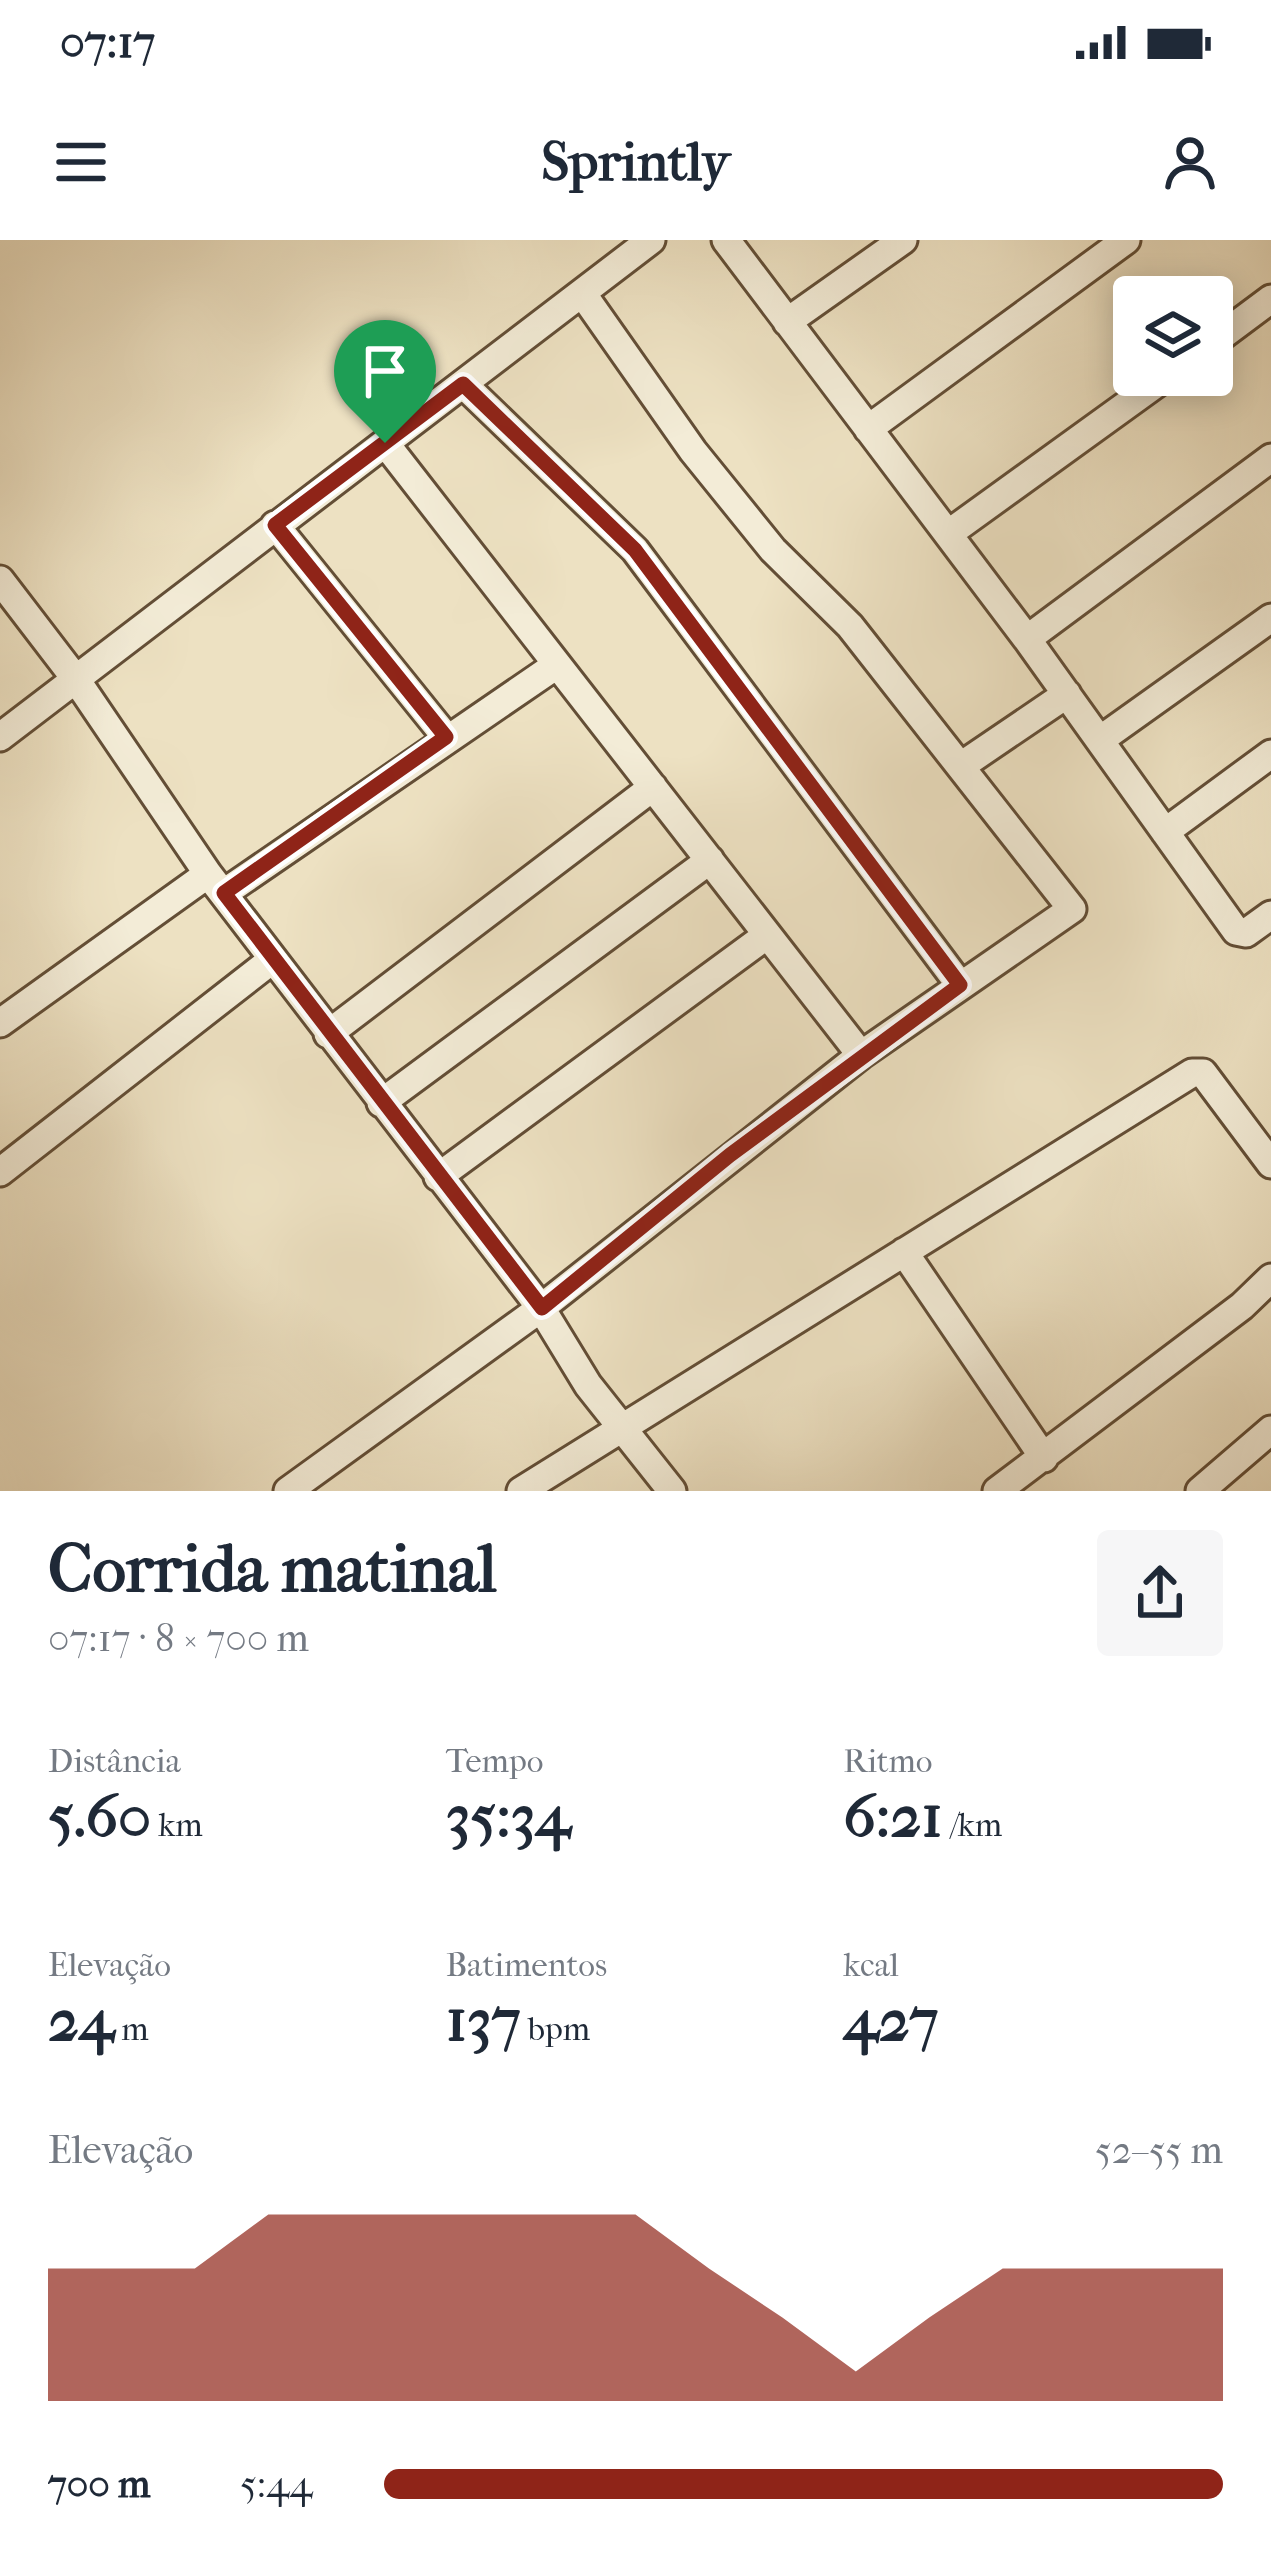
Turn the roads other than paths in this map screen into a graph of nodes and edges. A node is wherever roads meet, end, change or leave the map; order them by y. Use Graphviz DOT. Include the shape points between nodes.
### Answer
graph roads {
  1 [pos="651,240"];
  2 [pos="726,240"];
  3 [pos="903,240"];
  4 [pos="1126,240"];
  5 [pos="582,292"];
  6 [pos="1271,299"];
  7 [pos="788,322"];
  8 [pos="1233,327"];
  9 [pos="463,384"];
  10 [pos="1139,396"];
  11 [pos="868,429"];
  12 [pos="385,443"];
  13 [pos="1271,458"];
  14 [pos="275,525"];
  15 [pos="948,534"];
  16 [pos="0,580"];
  17 [pos="1271,618"];
  18 [pos="1027,639"];
  19 [pos="555,666"];
  20 [pos="75,678"];
  21 [pos="1067,694"];
  22 [pos="0,737"];
  23 [pos="446,737"];
  24 [pos="1100,740"];
  25 [pos="1271,754"];
  26 [pos="961,766"];
  27 [pos="653,787"];
  28 [pos="1166,832"];
  29 [pos="710,860"];
  30 [pos="216,883"];
  31 [pos="1271,915"];
  32 [pos="767,934"];
  33 [pos="273,959"];
  34 [pos="960,985"];
  35 [pos="0,1023"];
  36 [pos="328,1034"];
  37 [pos="861,1054"];
  38 [pos="381,1103"];
  39 [pos="1271,1164"];
  40 [pos="0,1172"];
  41 [pos="438,1177"];
  42 [pos="904,1252"];
  43 [pos="1271,1278"];
  44 [pos="542,1308"];
  45 [pos="620,1427"];
  46 [pos="1271,1430"];
  47 [pos="1044,1458"];
  48 [pos="288,1491"];
  49 [pos="521,1491"];
  50 [pos="672,1491"];
  51 [pos="997,1491"];
  52 [pos="1199,1491"];
  1 -- 5 [label="street"];
  2 -- 7 [label="street"];
  3 -- 7 [label="street"];
  4 -- 11 [label="street"];
  5 -- 9 [label="street"];
  5 -- 26 [label="street" via="693,451 773,550 850,626"];
  6 -- 8 [label="street"];
  7 -- 11 [label="street"];
  9 -- 12 [label="street"];
  9 -- 34 [label="street" via="635,550"];
  10 -- 15 [label="street"];
  11 -- 15 [label="street"];
  12 -- 14 [label="street"];
  12 -- 19 [label="street"];
  13 -- 18 [label="street"];
  14 -- 20 [label="street"];
  14 -- 23 [label="street"];
  15 -- 18 [label="street"];
  16 -- 20 [label="street"];
  17 -- 24 [label="street"];
  18 -- 21 [label="street"];
  19 -- 23 [label="street"];
  19 -- 27 [label="street"];
  20 -- 22 [label="street"];
  20 -- 30 [label="street"];
  21 -- 24 [label="street"];
  21 -- 26 [label="street"];
  23 -- 30 [label="street"];
  24 -- 28 [label="street"];
  25 -- 28 [label="street"];
  26 -- 34 [label="street" via="1072,909"];
  27 -- 29 [label="street"];
  27 -- 36 [label="street"];
  28 -- 31 [label="street" via="1240,935"];
  29 -- 32 [label="street"];
  29 -- 38 [label="street"];
  30 -- 33 [label="street"];
  30 -- 35 [label="street"];
  32 -- 37 [label="street"];
  32 -- 41 [label="street"];
  33 -- 36 [label="street"];
  33 -- 40 [label="street"];
  34 -- 37 [label="street"];
  36 -- 38 [label="street"];
  37 -- 44 [label="street"];
  38 -- 41 [label="street"];
  39 -- 42 [label="street" via="1203,1073 1192,1072"];
  41 -- 44 [label="street"];
  42 -- 45 [label="street"];
  42 -- 47 [label="street"];
  43 -- 47 [label="street"];
  44 -- 45 [label="street"];
  44 -- 48 [label="street"];
  45 -- 49 [label="street"];
  45 -- 50 [label="street"];
  46 -- 52 [label="street"];
  47 -- 51 [label="street"];
}
